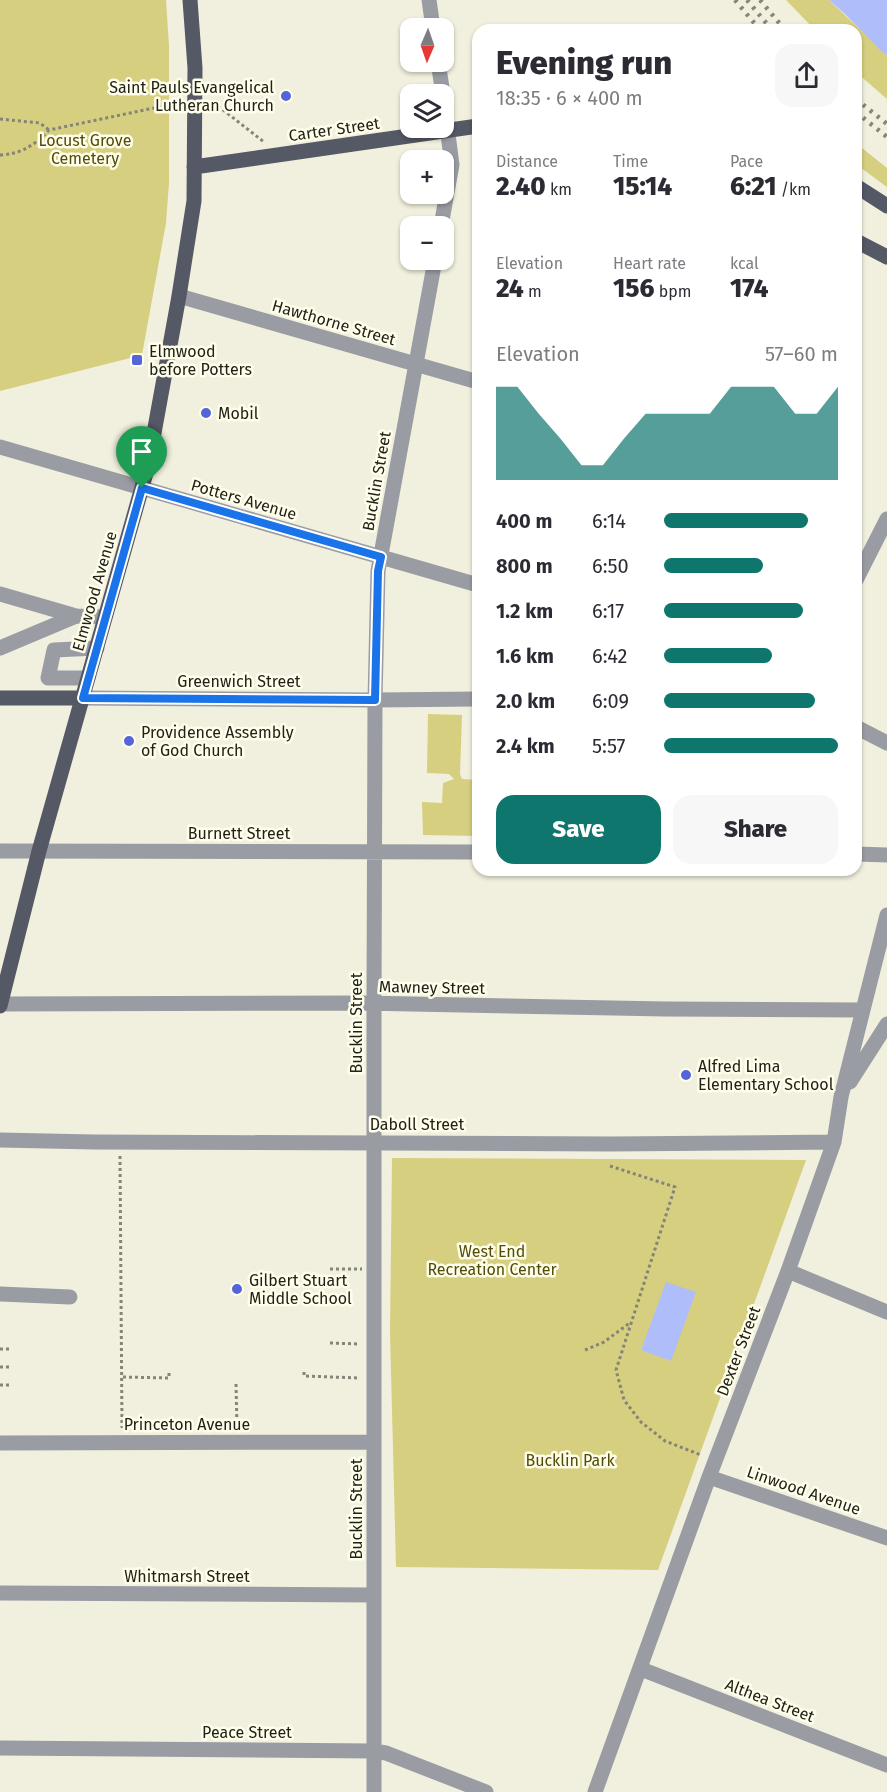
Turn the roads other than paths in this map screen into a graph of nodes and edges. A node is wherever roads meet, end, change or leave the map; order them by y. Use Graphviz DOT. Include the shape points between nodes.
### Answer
graph roads {
  1 [pos="190,0"];
  2 [pos="429,0"];
  3 [pos="432,18"];
  4 [pos="472,127"];
  5 [pos="454,129"];
  6 [pos="400,137"];
  7 [pos="449,138"];
  8 [pos="194,167"];
  9 [pos="862,190"];
  10 [pos="887,206"];
  11 [pos="443,216"];
  12 [pos="862,244"];
  13 [pos="887,257"];
  14 [pos="433,270"];
  15 [pos="179,296"];
  16 [pos="416,364"];
  17 [pos="472,380"];
  18 [pos="0,447"];
  19 [pos="142,488"];
  20 [pos="887,519"];
  21 [pos="381,557"];
  22 [pos="862,568"];
  23 [pos="472,583"];
  24 [pos="0,594"];
  25 [pos="76,616"];
  26 [pos="105,617"];
  27 [pos="44,630"];
  28 [pos="0,648"];
  29 [pos="97,648"];
  30 [pos="54,650"];
  31 [pos="48,678"];
  32 [pos="88,678"];
  33 [pos="0,698"];
  34 [pos="43,698"];
  35 [pos="83,698"];
  36 [pos="472,699"];
  37 [pos="375,700"];
  38 [pos="862,730"];
  39 [pos="887,743"];
  40 [pos="0,851"];
  41 [pos="39,851"];
  42 [pos="375,851"];
  43 [pos="472,852"];
  44 [pos="862,854"];
  45 [pos="887,855"];
  46 [pos="887,915"];
  47 [pos="374,1003"];
  48 [pos="0,1005"];
  49 [pos="863,1010"];
  50 [pos="887,1024"];
  51 [pos="841,1096"];
  52 [pos="0,1140"];
  53 [pos="374,1142"];
  54 [pos="834,1142"];
  55 [pos="788,1271"];
  56 [pos="0,1294"];
  57 [pos="70,1297"];
  58 [pos="887,1312"];
  59 [pos="374,1442"];
  60 [pos="0,1443"];
  61 [pos="709,1477"];
  62 [pos="887,1538"];
  63 [pos="0,1593"];
  64 [pos="373,1595"];
  65 [pos="640,1669"];
  66 [pos="0,1748"];
  67 [pos="374,1751"];
  68 [pos="887,1765"];
  69 [pos="374,1792"];
  70 [pos="486,1792"];
  71 [pos="596,1792"];
  1 -- 8 [label="main road, Elmwood Avenue" via="195,59"];
  2 -- 3 [label="street"];
  4 -- 5 [label="main road, Carter Street"];
  6 -- 8 [label="main road, Carter Street"];
  7 -- 11 [label="street" via="452,165"];
  8 -- 15 [label="main road, Elmwood Avenue" via="193,214"];
  9 -- 10 [label="main road"];
  12 -- 13 [label="main road"];
  14 -- 16 [label="street, Bucklin Street"];
  15 -- 16 [label="street, Hawthorne Street"];
  15 -- 19 [label="main road, Elmwood Avenue"];
  16 -- 17 [label="street, Hawthorne Street"];
  16 -- 21 [label="street, Bucklin Street"];
  18 -- 19 [label="street, Potters Avenue"];
  19 -- 21 [label="street, Potters Avenue"];
  19 -- 26 [label="main road, Elmwood Avenue"];
  20 -- 22 [label="street"];
  21 -- 23 [label="street, Potters Avenue"];
  21 -- 37 [label="street, Bucklin Street"];
  24 -- 25 [label="street"];
  25 -- 26 [label="street"];
  25 -- 27 [label="street"];
  26 -- 29 [label="main road, Elmwood Avenue"];
  27 -- 28 [label="street"];
  27 -- 30 [label="street"];
  29 -- 30 [label="street"];
  29 -- 32 [label="main road, Elmwood Avenue"];
  30 -- 31 [label="street"];
  31 -- 32 [label="street"];
  31 -- 34 [label="street"];
  32 -- 35 [label="main road, Elmwood Avenue"];
  33 -- 34 [label="main road, Greenwich Street"];
  34 -- 35 [label="main road, Greenwich Street"];
  35 -- 37 [label="street, Greenwich Street"];
  35 -- 41 [label="main road, Elmwood Avenue"];
  36 -- 37 [label="street, Greenwich Street"];
  37 -- 42 [label="street, Bucklin Street"];
  38 -- 39 [label="street"];
  40 -- 41 [label="street, Burnett Street"];
  41 -- 42 [label="street, Burnett Street"];
  41 -- 48 [label="main road, Elmwood Avenue"];
  42 -- 43 [label="street, Burnett Street"];
  42 -- 47 [label="street, Bucklin Street"];
  44 -- 45 [label="street"];
  46 -- 49 [label="street, Dexter Street"];
  47 -- 48 [label="street, Mawney Street"];
  47 -- 49 [label="street, Mawney Street"];
  47 -- 53 [label="street, Bucklin Street"];
  49 -- 51 [label="street, Dexter Street"];
  50 -- 51 [label="street"];
  51 -- 54 [label="street, Dexter Street"];
  52 -- 53 [label="street, Daboll Street"];
  53 -- 54 [label="street, Daboll Street"];
  53 -- 59 [label="street, Bucklin Street"];
  54 -- 55 [label="street, Dexter Street"];
  55 -- 58 [label="street"];
  55 -- 61 [label="street, Dexter Street"];
  56 -- 57 [label="street"];
  59 -- 60 [label="street, Princeton Avenue"];
  59 -- 64 [label="street, Bucklin Street"];
  61 -- 62 [label="street, Linwood Avenue"];
  61 -- 65 [label="street, Dexter Street"];
  63 -- 64 [label="street, Whitmarsh Street"];
  64 -- 67 [label="street, Bucklin Street"];
  65 -- 68 [label="street, Althea Street"];
  65 -- 71 [label="street, Dexter Street"];
  66 -- 67 [label="street, Peace Street"];
  67 -- 69 [label="street, Bucklin Street"];
  67 -- 70 [label="street, Peace Street"];
}
